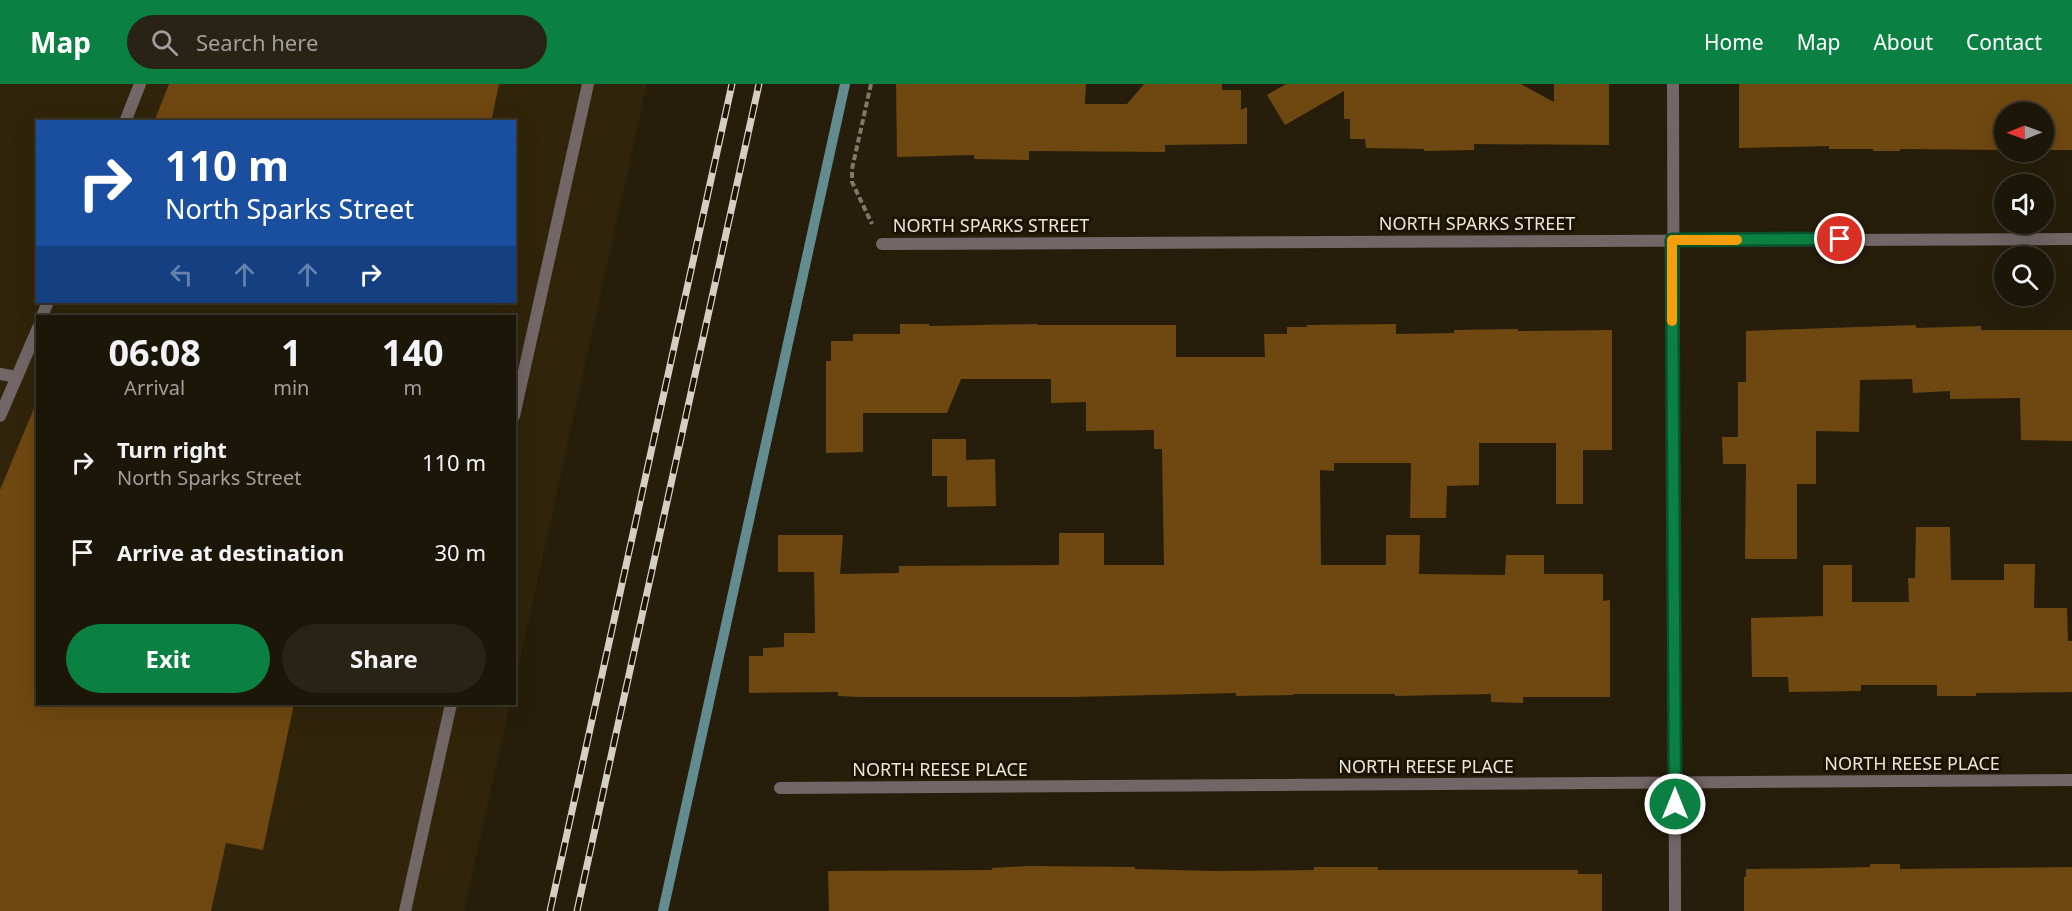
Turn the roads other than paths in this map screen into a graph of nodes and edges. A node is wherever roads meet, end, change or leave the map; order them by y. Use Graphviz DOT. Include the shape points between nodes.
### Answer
graph roads {
  1 [pos="140,84"];
  2 [pos="588,84"];
  3 [pos="1673,84"];
  4 [pos="126,120"];
  5 [pos="2072,239"];
  6 [pos="1672,240"];
  7 [pos="882,244"];
  8 [pos="36,332"];
  9 [pos="0,374"];
  10 [pos="16,377"];
  11 [pos="516,407"];
  12 [pos="0,416"];
  13 [pos="451,705"];
  14 [pos="2072,780"];
  15 [pos="1675,783"];
  16 [pos="780,788"];
  17 [pos="405,911"];
  18 [pos="1675,911"];
  1 -- 4 [label="street"];
  2 -- 11 [label="street"];
  3 -- 6 [label="street"];
  5 -- 6 [label="street, NORTH SPARKS STREET"];
  6 -- 7 [label="street, NORTH SPARKS STREET"];
  6 -- 15 [label="street"];
  8 -- 10 [label="street"];
  9 -- 10 [label="street"];
  10 -- 12 [label="street"];
  13 -- 17 [label="street"];
  14 -- 15 [label="street, NORTH REESE PLACE"];
  15 -- 16 [label="street, NORTH REESE PLACE"];
  15 -- 18 [label="street"];
}
